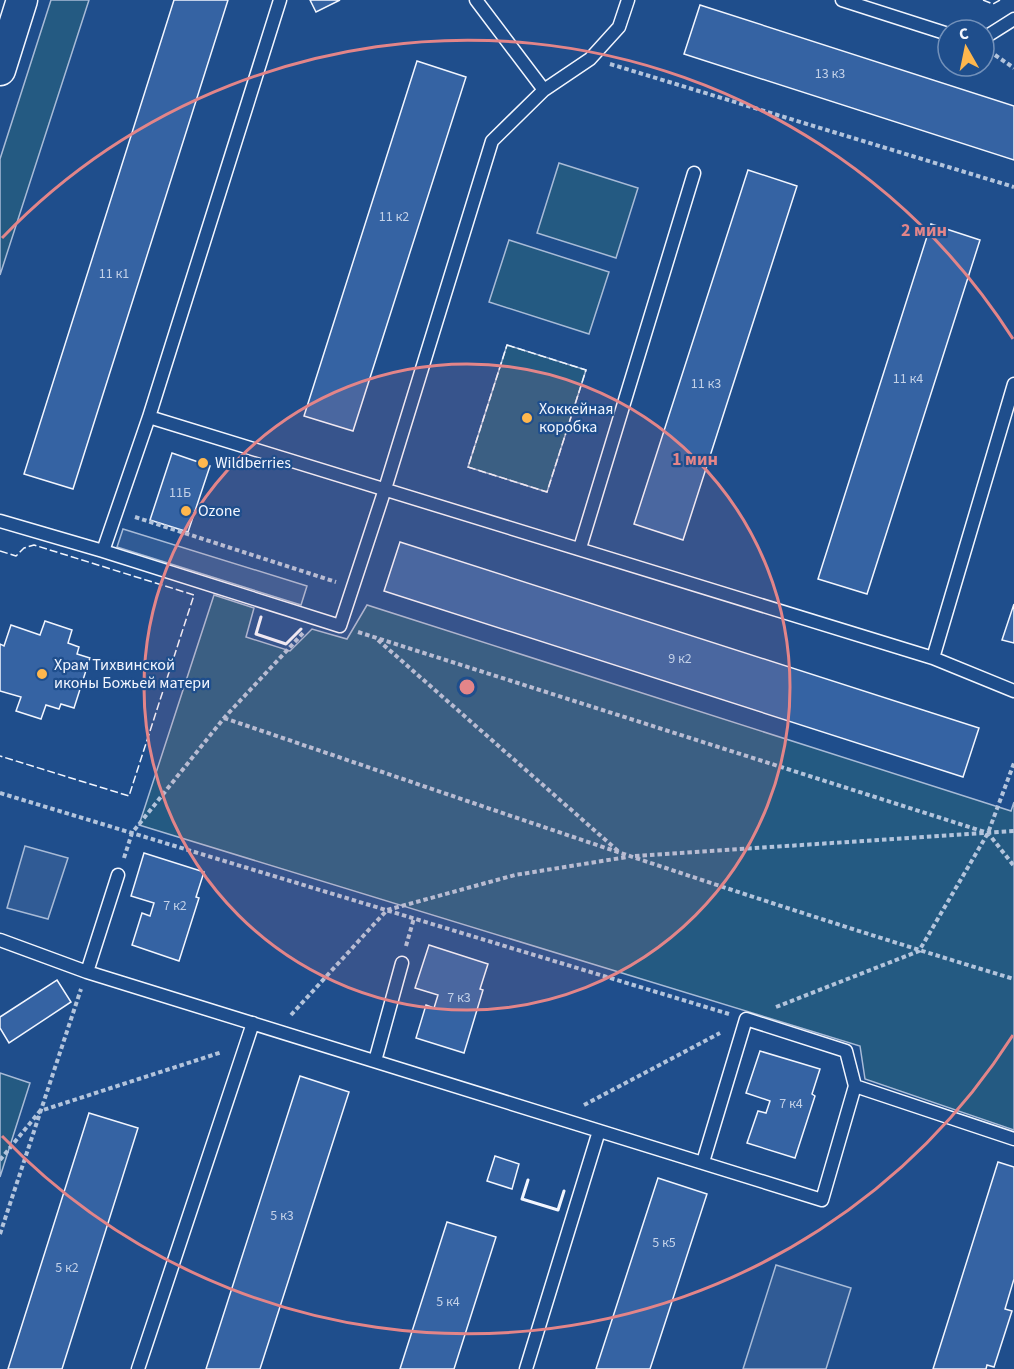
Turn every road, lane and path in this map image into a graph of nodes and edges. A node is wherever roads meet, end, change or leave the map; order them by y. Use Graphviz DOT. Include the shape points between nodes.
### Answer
graph roads {
  1 [pos="22,0"];
  2 [pos="280,0"];
  3 [pos="476,0"];
  4 [pos="628,0"];
  5 [pos="842,0"];
  6 [pos="1014,19"];
  7 [pos="936,30"];
  8 [pos="996,30"];
  9 [pos="996,56"];
  10 [pos="591,59"];
  11 [pos="1014,68"];
  12 [pos="0,70"];
  13 [pos="544,90"];
  14 [pos="694,173"];
  15 [pos="1014,187"];
  16 [pos="1014,384"];
  17 [pos="149,417"];
  18 [pos="385,489"];
  19 [pos="117,511"];
  20 [pos="0,521"];
  21 [pos="580,548"];
  22 [pos="104,551"];
  23 [pos="353,587"];
  24 [pos="316,619"];
  25 [pos="340,626"];
  26 [pos="375,637"];
  27 [pos="933,658"];
  28 [pos="1014,691"];
  29 [pos="224,718"];
  30 [pos="1014,763"];
  31 [pos="0,793"];
  32 [pos="1014,831"];
  33 [pos="132,833"];
  34 [pos="988,833"];
  35 [pos="622,854"];
  36 [pos="630,856"];
  37 [pos="1014,866"];
  38 [pos="118,874"];
  39 [pos="387,910"];
  40 [pos="414,918"];
  41 [pos="0,940"];
  42 [pos="919,951"];
  43 [pos="402,963"];
  44 [pos="87,972"];
  45 [pos="1014,979"];
  46 [pos="746,1019"];
  47 [pos="253,1023"];
  48 [pos="277,1031"];
  49 [pos="246,1044"];
  50 [pos="375,1061"];
  51 [pos="855,1086"];
  52 [pos="40,1111"];
  53 [pos="559,1118"];
  54 [pos="599,1131"];
  55 [pos="1014,1139"];
  56 [pos="0,1160"];
  57 [pos="703,1162"];
  58 [pos="0,1234"];
  59 [pos="138,1369"];
  60 [pos="526,1369"];
  1 -- 12 [label="street"];
  2 -- 17 [label="lane"];
  3 -- 13 [label="lane"];
  4 -- 10 [label="lane" via="619,27"];
  5 -- 7 [label="lane"];
  6 -- 8 [label="lane"];
  9 -- 11 [label="path"];
  10 -- 13 [label="lane"];
  10 -- 15 [label="path"];
  13 -- 18 [label="lane" via="492,141"];
  14 -- 21 [label="lane"];
  16 -- 27 [label="lane"];
  17 -- 18 [label="lane"];
  17 -- 19 [label="lane"];
  18 -- 21 [label="lane"];
  18 -- 23 [label="lane"];
  19 -- 22 [label="lane"];
  19 -- 23 [label="path"];
  20 -- 22 [label="lane"];
  21 -- 27 [label="lane"];
  22 -- 24 [label="lane"];
  23 -- 25 [label="lane"];
  24 -- 25 [label="lane"];
  24 -- 29 [label="path"];
  25 -- 26 [label="path"];
  26 -- 34 [label="path"];
  26 -- 35 [label="path"];
  27 -- 28 [label="lane"];
  29 -- 33 [label="path"];
  29 -- 35 [label="path"];
  30 -- 34 [label="path"];
  31 -- 33 [label="path"];
  32 -- 34 [label="path"];
  33 -- 38 [label="path"];
  33 -- 39 [label="path"];
  34 -- 36 [label="path"];
  34 -- 37 [label="path"];
  34 -- 42 [label="path"];
  35 -- 36 [label="path"];
  36 -- 39 [label="path" via="515,875"];
  36 -- 42 [label="path"];
  38 -- 44 [label="lane"];
  39 -- 40 [label="path"];
  39 -- 48 [label="path"];
  40 -- 43 [label="path"];
  40 -- 46 [label="path"];
  41 -- 44 [label="lane"];
  42 -- 45 [label="path"];
  42 -- 46 [label="path"];
  43 -- 50 [label="lane"];
  44 -- 47 [label="lane"];
  44 -- 52 [label="path"];
  46 -- 51 [label="lane" via="846,1051"];
  46 -- 53 [label="path"];
  46 -- 57 [label="lane"];
  47 -- 48 [label="lane"];
  47 -- 49 [label="lane"];
  48 -- 50 [label="lane"];
  49 -- 52 [label="path"];
  49 -- 59 [label="lane"];
  50 -- 53 [label="lane"];
  51 -- 55 [label="lane"];
  51 -- 57 [label="lane" via="822,1200"];
  52 -- 56 [label="path"];
  52 -- 58 [label="path"];
  53 -- 54 [label="lane"];
  54 -- 57 [label="lane"];
  54 -- 60 [label="lane"];
}
